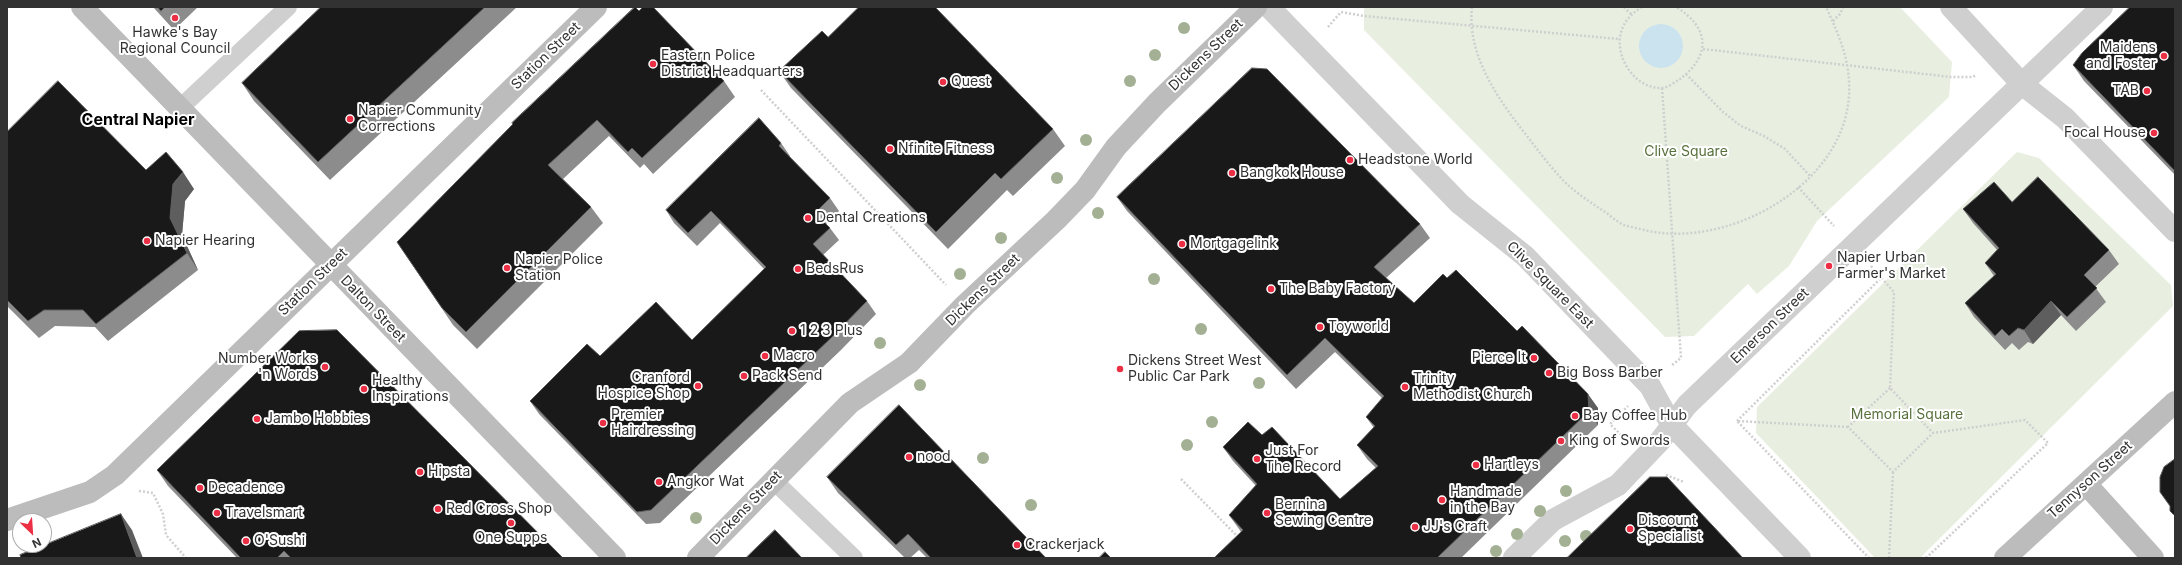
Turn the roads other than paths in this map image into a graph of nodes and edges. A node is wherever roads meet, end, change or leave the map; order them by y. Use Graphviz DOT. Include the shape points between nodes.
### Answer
graph roads {
  1 [pos="82,7"];
  2 [pos="288,7"];
  3 [pos="596,7"];
  4 [pos="1256,7"];
  5 [pos="1269,7"];
  6 [pos="1951,7"];
  7 [pos="2102,7"];
  8 [pos="2022,84"];
  9 [pos="180,108"];
  10 [pos="2175,231"];
  11 [pos="331,266"];
  12 [pos="2175,402"];
  13 [pos="1671,424"];
  14 [pos="773,480"];
  15 [pos="2086,484"];
  16 [pos="7,520"];
  17 [pos="615,558"];
  18 [pos="698,558"];
  19 [pos="854,558"];
  20 [pos="1514,558"];
  21 [pos="1800,558"];
  22 [pos="2005,558"];
  23 [pos="2153,558"];
  1 -- 9 [label="street, Dalton Street"];
  2 -- 9 [label="lane"];
  3 -- 11 [label="street, Station Street"];
  4 -- 14 [label="street, Dickens Street" via="1116,147 1085,190 1056,220 965,306 921,352 850,403"];
  5 -- 13 [label="street, Clive Square East" via="1460,204 1525,256 1650,386"];
  6 -- 8 [label="street"];
  7 -- 8 [label="street, Emerson Street"];
  8 -- 10 [label="street" via="2065,118"];
  8 -- 13 [label="street, Emerson Street" via="1687,405"];
  9 -- 11 [label="street, Dalton Street"];
  11 -- 16 [label="street, Station Street" via="115,475 90,492"];
  11 -- 17 [label="street, Dalton Street"];
  12 -- 15 [label="street, Tennyson Street"];
  13 -- 20 [label="street, Emerson Street" via="1660,441 1618,485 1553,520"];
  13 -- 21 [label="street, Clive Square East"];
  14 -- 18 [label="street, Dickens Street"];
  14 -- 19 [label="lane"];
  15 -- 22 [label="street, Tennyson Street"];
  15 -- 23 [label="street"];
}
